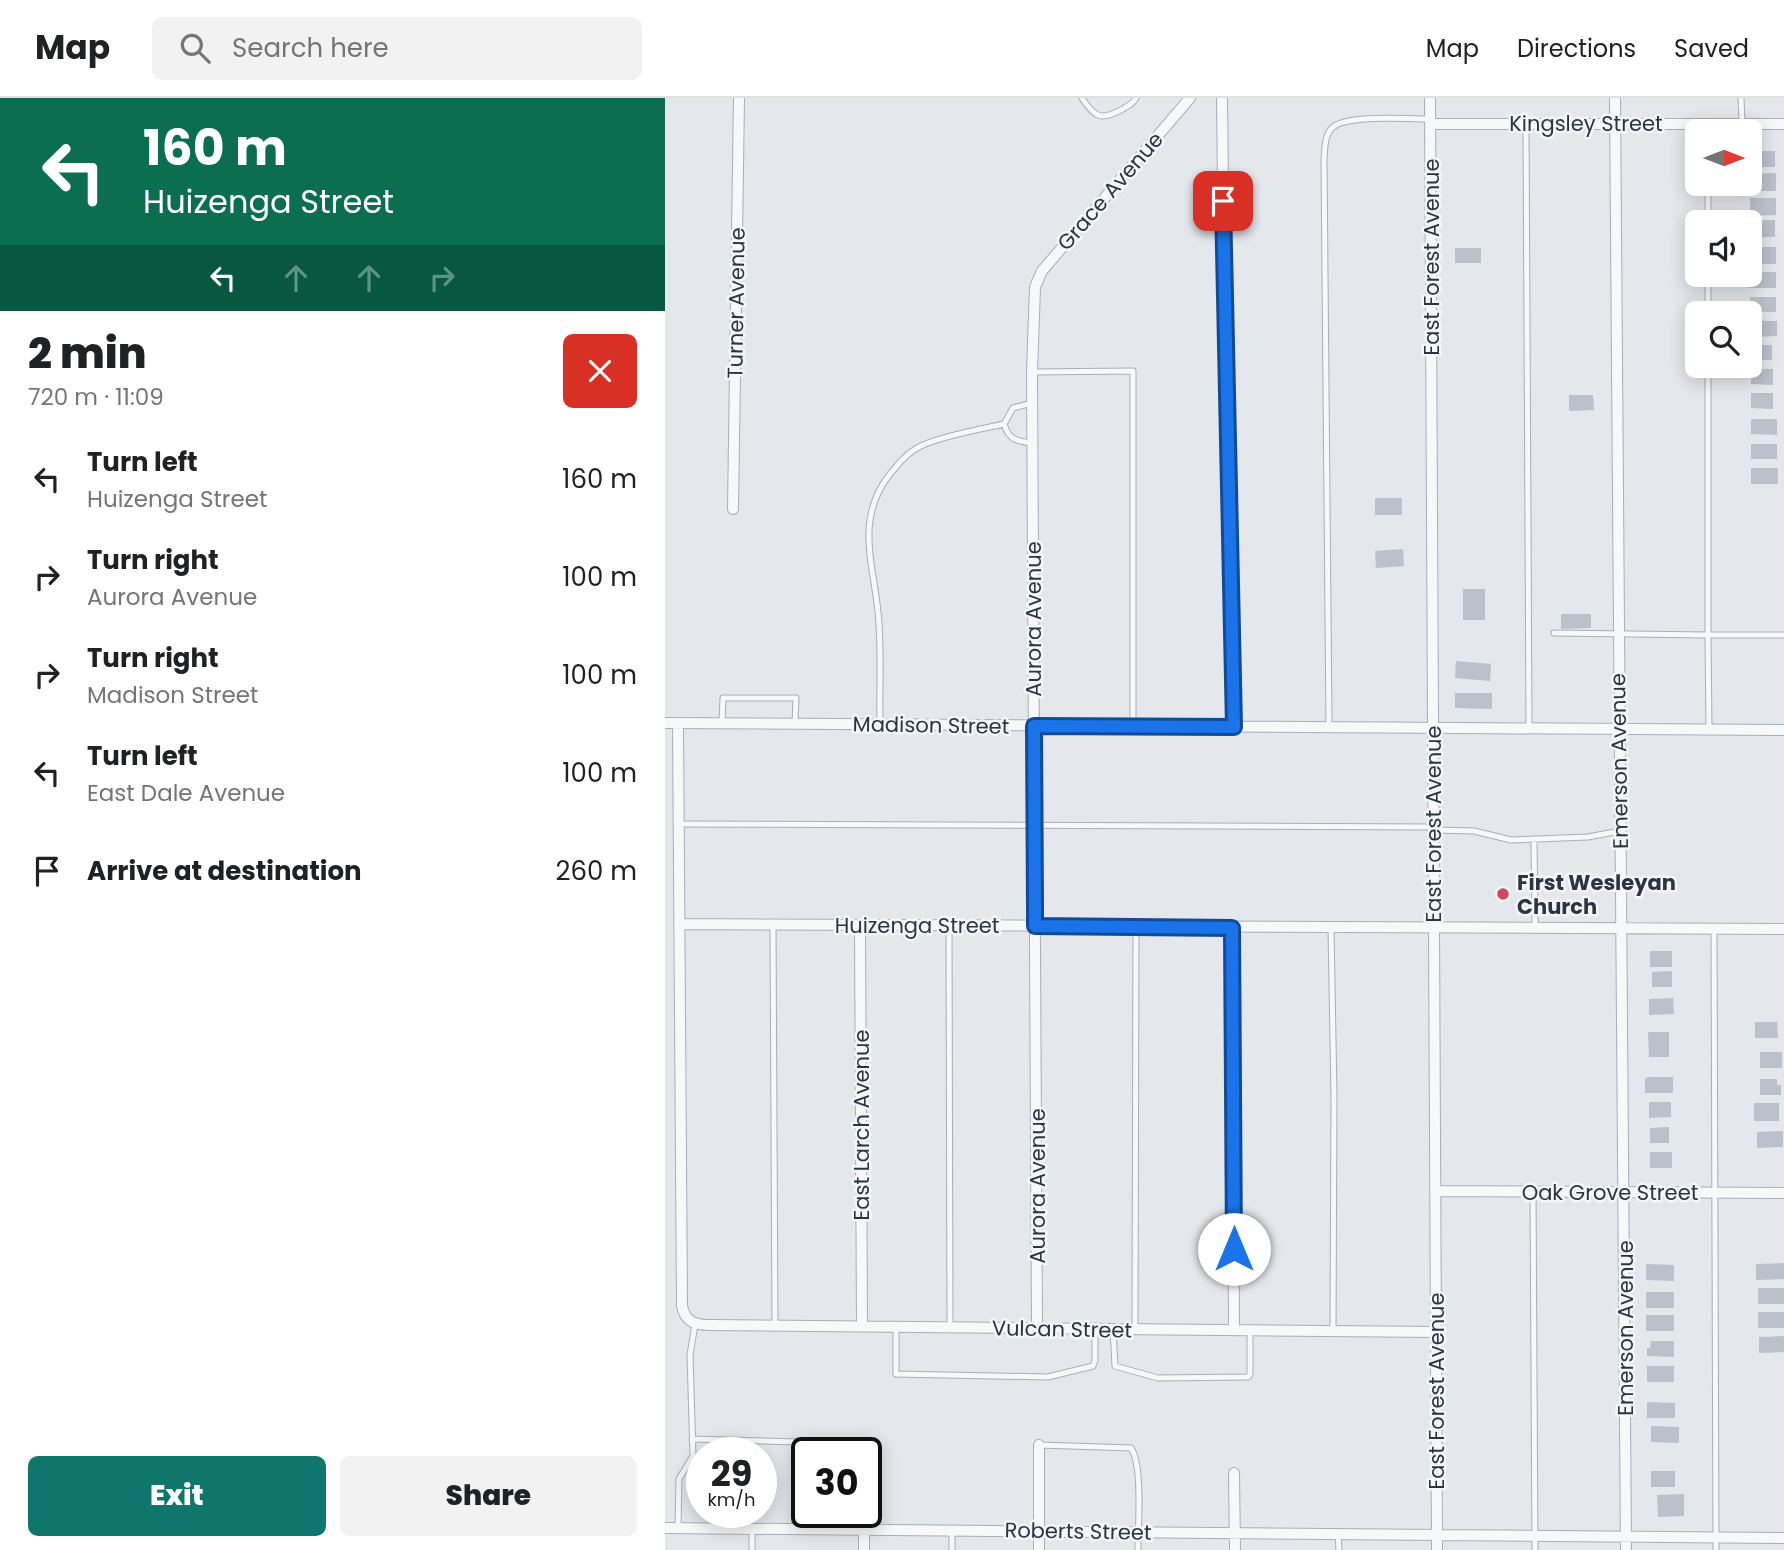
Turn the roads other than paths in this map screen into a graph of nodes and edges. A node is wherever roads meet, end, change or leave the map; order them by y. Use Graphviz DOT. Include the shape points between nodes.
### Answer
graph roads {
  1 [pos="739,98"];
  2 [pos="1081,98"];
  3 [pos="1136,98"];
  4 [pos="1189,98"];
  5 [pos="1223,98"];
  6 [pos="1430,98"];
  7 [pos="1615,98"];
  8 [pos="1741,98"];
  9 [pos="1742,119"];
  10 [pos="1430,121"];
  11 [pos="1526,123"];
  12 [pos="1615,123"];
  13 [pos="1762,124"];
  14 [pos="1784,124"];
  15 [pos="1685,126"];
  16 [pos="1035,288"];
  17 [pos="1032,372"];
  18 [pos="1708,378"];
  19 [pos="1032,403"];
  20 [pos="1004,424"];
  21 [pos="1032,443"];
  22 [pos="733,509"];
  23 [pos="1554,633"];
  24 [pos="1618,635"];
  25 [pos="1708,635"];
  26 [pos="1784,635"];
  27 [pos="665,723"];
  28 [pos="678,723"];
  29 [pos="722,723"];
  30 [pos="795,724"];
  31 [pos="880,724"];
  32 [pos="1034,726"];
  33 [pos="1133,727"];
  34 [pos="1234,727"];
  35 [pos="1329,728"];
  36 [pos="1433,728"];
  37 [pos="1529,729"];
  38 [pos="1619,729"];
  39 [pos="1709,730"];
  40 [pos="1784,730"];
  41 [pos="679,824"];
  42 [pos="1035,826"];
  43 [pos="1433,829"];
  44 [pos="1620,831"];
  45 [pos="1534,839"];
  46 [pos="679,924"];
  47 [pos="773,924"];
  48 [pos="860,925"];
  49 [pos="949,925"];
  50 [pos="1035,926"];
  51 [pos="1136,926"];
  52 [pos="1232,928"];
  53 [pos="1331,928"];
  54 [pos="1434,929"];
  55 [pos="1535,929"];
  56 [pos="1621,929"];
  57 [pos="1714,929"];
  58 [pos="1784,929"];
  59 [pos="1435,1191"];
  60 [pos="1534,1191"];
  61 [pos="1624,1191"];
  62 [pos="1715,1192"];
  63 [pos="1784,1193"];
  64 [pos="692,1322"];
  65 [pos="775,1326"];
  66 [pos="862,1326"];
  67 [pos="896,1327"];
  68 [pos="950,1328"];
  69 [pos="1037,1328"];
  70 [pos="1095,1329"];
  71 [pos="1113,1329"];
  72 [pos="1135,1329"];
  73 [pos="1234,1329"];
  74 [pos="1250,1330"];
  75 [pos="1333,1332"];
  76 [pos="1436,1332"];
  77 [pos="692,1437"];
  78 [pos="1039,1445"];
  79 [pos="686,1468"];
  80 [pos="1234,1473"];
  81 [pos="665,1528"];
  82 [pos="678,1528"];
  83 [pos="686,1528"];
  84 [pos="752,1528"];
  85 [pos="864,1529"];
  86 [pos="952,1530"];
  87 [pos="1039,1530"];
  88 [pos="1138,1531"];
  89 [pos="1235,1532"];
  90 [pos="1338,1533"];
  91 [pos="1437,1534"];
  92 [pos="1535,1535"];
  93 [pos="1626,1536"];
  94 [pos="1716,1537"];
  95 [pos="1784,1538"];
  96 [pos="751,1550"];
  97 [pos="864,1550"];
  98 [pos="952,1550"];
  99 [pos="1039,1550"];
  100 [pos="1138,1550"];
  101 [pos="1235,1550"];
  102 [pos="1339,1550"];
  103 [pos="1437,1550"];
  104 [pos="1535,1550"];
  105 [pos="1626,1550"];
  106 [pos="1716,1550"];
  1 -- 22 [label="street, Turner Avenue"];
  2 -- 3 [label="lane" via="1093,114 1102,117 1111,116"];
  4 -- 16 [label="street, Grace Avenue" via="1042,271"];
  5 -- 34 [label="street"];
  6 -- 10 [label="street, East Forest Avenue"];
  7 -- 12 [label="street, Emerson Avenue"];
  8 -- 9 [label="lane"];
  10 -- 11 [label="street, Kingsley Street"];
  10 -- 35 [label="lane" via="1339,122 1326,139"];
  10 -- 36 [label="street, East Forest Avenue"];
  11 -- 12 [label="street, Kingsley Street"];
  11 -- 37 [label="lane"];
  12 -- 15 [label="street, Kingsley Street"];
  12 -- 24 [label="street, Emerson Avenue"];
  13 -- 14 [label="street, Kingsley Street"];
  16 -- 17 [label="street, Aurora Avenue"];
  17 -- 19 [label="street, Aurora Avenue"];
  17 -- 33 [label="lane" via="1133,371"];
  18 -- 25 [label="lane"];
  19 -- 20 [label="lane" via="1013,408"];
  19 -- 21 [label="street, Aurora Avenue"];
  20 -- 21 [label="lane" via="1008,436"];
  20 -- 31 [label="lane" via="922,446 901,460 871,506 867,542 878,613"];
  21 -- 32 [label="street, Aurora Avenue"];
  23 -- 24 [label="lane"];
  24 -- 25 [label="lane"];
  24 -- 38 [label="street, Emerson Avenue"];
  25 -- 26 [label="lane"];
  25 -- 39 [label="lane"];
  27 -- 28 [label="street, Madison Street"];
  28 -- 29 [label="street, Madison Street"];
  28 -- 41 [label="street"];
  29 -- 30 [label="street, Madison Street"];
  29 -- 30 [label="lane" via="723,698 796,698"];
  30 -- 31 [label="street, Madison Street"];
  31 -- 32 [label="street, Madison Street"];
  32 -- 33 [label="street, Madison Street"];
  32 -- 42 [label="street, Aurora Avenue"];
  33 -- 34 [label="street, Madison Street"];
  34 -- 35 [label="street, Madison Street"];
  35 -- 36 [label="street, Madison Street"];
  36 -- 37 [label="street, Madison Street"];
  36 -- 43 [label="street, East Forest Avenue"];
  37 -- 38 [label="street, Madison Street"];
  38 -- 39 [label="street, Madison Street"];
  38 -- 44 [label="street, Emerson Avenue"];
  39 -- 40 [label="street, Madison Street"];
  41 -- 42 [label="lane"];
  41 -- 46 [label="street"];
  42 -- 43 [label="lane"];
  42 -- 50 [label="street, Aurora Avenue"];
  43 -- 45 [label="lane"];
  43 -- 54 [label="street, East Forest Avenue"];
  44 -- 45 [label="lane"];
  44 -- 56 [label="street, Emerson Avenue"];
  45 -- 55 [label="lane"];
  46 -- 47 [label="street, Huizenga Street"];
  46 -- 64 [label="street" via="682,1306"];
  47 -- 48 [label="street, Huizenga Street"];
  47 -- 65 [label="lane"];
  48 -- 49 [label="street, Huizenga Street"];
  48 -- 66 [label="street, East Larch Avenue"];
  49 -- 50 [label="street, Huizenga Street"];
  49 -- 68 [label="lane"];
  50 -- 51 [label="street, Huizenga Street"];
  50 -- 69 [label="street, Aurora Avenue"];
  51 -- 52 [label="street, Huizenga Street"];
  51 -- 72 [label="lane"];
  52 -- 53 [label="street, Huizenga Street"];
  52 -- 73 [label="street"];
  53 -- 54 [label="street, Huizenga Street"];
  53 -- 75 [label="lane"];
  54 -- 55 [label="street, Huizenga Street"];
  54 -- 59 [label="street, East Forest Avenue"];
  55 -- 56 [label="street, Huizenga Street"];
  56 -- 57 [label="street, Huizenga Street"];
  56 -- 61 [label="street, Emerson Avenue"];
  57 -- 58 [label="street, Huizenga Street"];
  57 -- 62 [label="lane"];
  59 -- 60 [label="street, Oak Grove Street"];
  59 -- 76 [label="street, East Forest Avenue"];
  60 -- 61 [label="street, Oak Grove Street"];
  60 -- 92 [label="lane"];
  61 -- 62 [label="street, Oak Grove Street"];
  61 -- 93 [label="street, Emerson Avenue"];
  62 -- 63 [label="street, Oak Grove Street"];
  62 -- 94 [label="lane"];
  64 -- 65 [label="street, Vulcan Street"];
  64 -- 77 [label="lane"];
  65 -- 66 [label="street, Vulcan Street"];
  66 -- 67 [label="street, Vulcan Street"];
  67 -- 68 [label="street, Vulcan Street"];
  67 -- 70 [label="lane" via="896,1374 1048,1377 1093,1366"];
  68 -- 69 [label="street, Vulcan Street"];
  69 -- 70 [label="street, Vulcan Street"];
  70 -- 71 [label="street, Vulcan Street"];
  71 -- 72 [label="street, Vulcan Street"];
  71 -- 74 [label="lane" via="1115,1366 1158,1378 1182,1379 1248,1377"];
  72 -- 73 [label="street, Vulcan Street"];
  73 -- 74 [label="street, Vulcan Street"];
  74 -- 75 [label="street, Vulcan Street"];
  75 -- 76 [label="street, Vulcan Street"];
  76 -- 91 [label="street, East Forest Avenue"];
  78 -- 87 [label="street"];
  78 -- 88 [label="lane" via="1131,1448 1138,1468"];
  79 -- 82 [label="lane" via="679,1479"];
  80 -- 89 [label="street"];
  81 -- 82 [label="street, Roberts Street"];
  82 -- 83 [label="street, Roberts Street"];
  84 -- 85 [label="street, Roberts Street"];
  84 -- 96 [label="lane"];
  85 -- 86 [label="street, Roberts Street"];
  85 -- 97 [label="street"];
  86 -- 87 [label="street, Roberts Street"];
  86 -- 98 [label="lane"];
  87 -- 88 [label="street, Roberts Street"];
  87 -- 99 [label="street"];
  88 -- 89 [label="street, Roberts Street"];
  88 -- 100 [label="lane"];
  89 -- 90 [label="street, Roberts Street"];
  89 -- 101 [label="street"];
  90 -- 91 [label="street, Roberts Street"];
  90 -- 102 [label="lane"];
  91 -- 92 [label="street, Roberts Street"];
  91 -- 103 [label="street, East Forest Avenue"];
  92 -- 93 [label="street, Roberts Street"];
  92 -- 104 [label="lane"];
  93 -- 94 [label="street, Roberts Street"];
  93 -- 105 [label="street, Emerson Avenue"];
  94 -- 95 [label="street, Roberts Street"];
  94 -- 106 [label="lane"];
}
